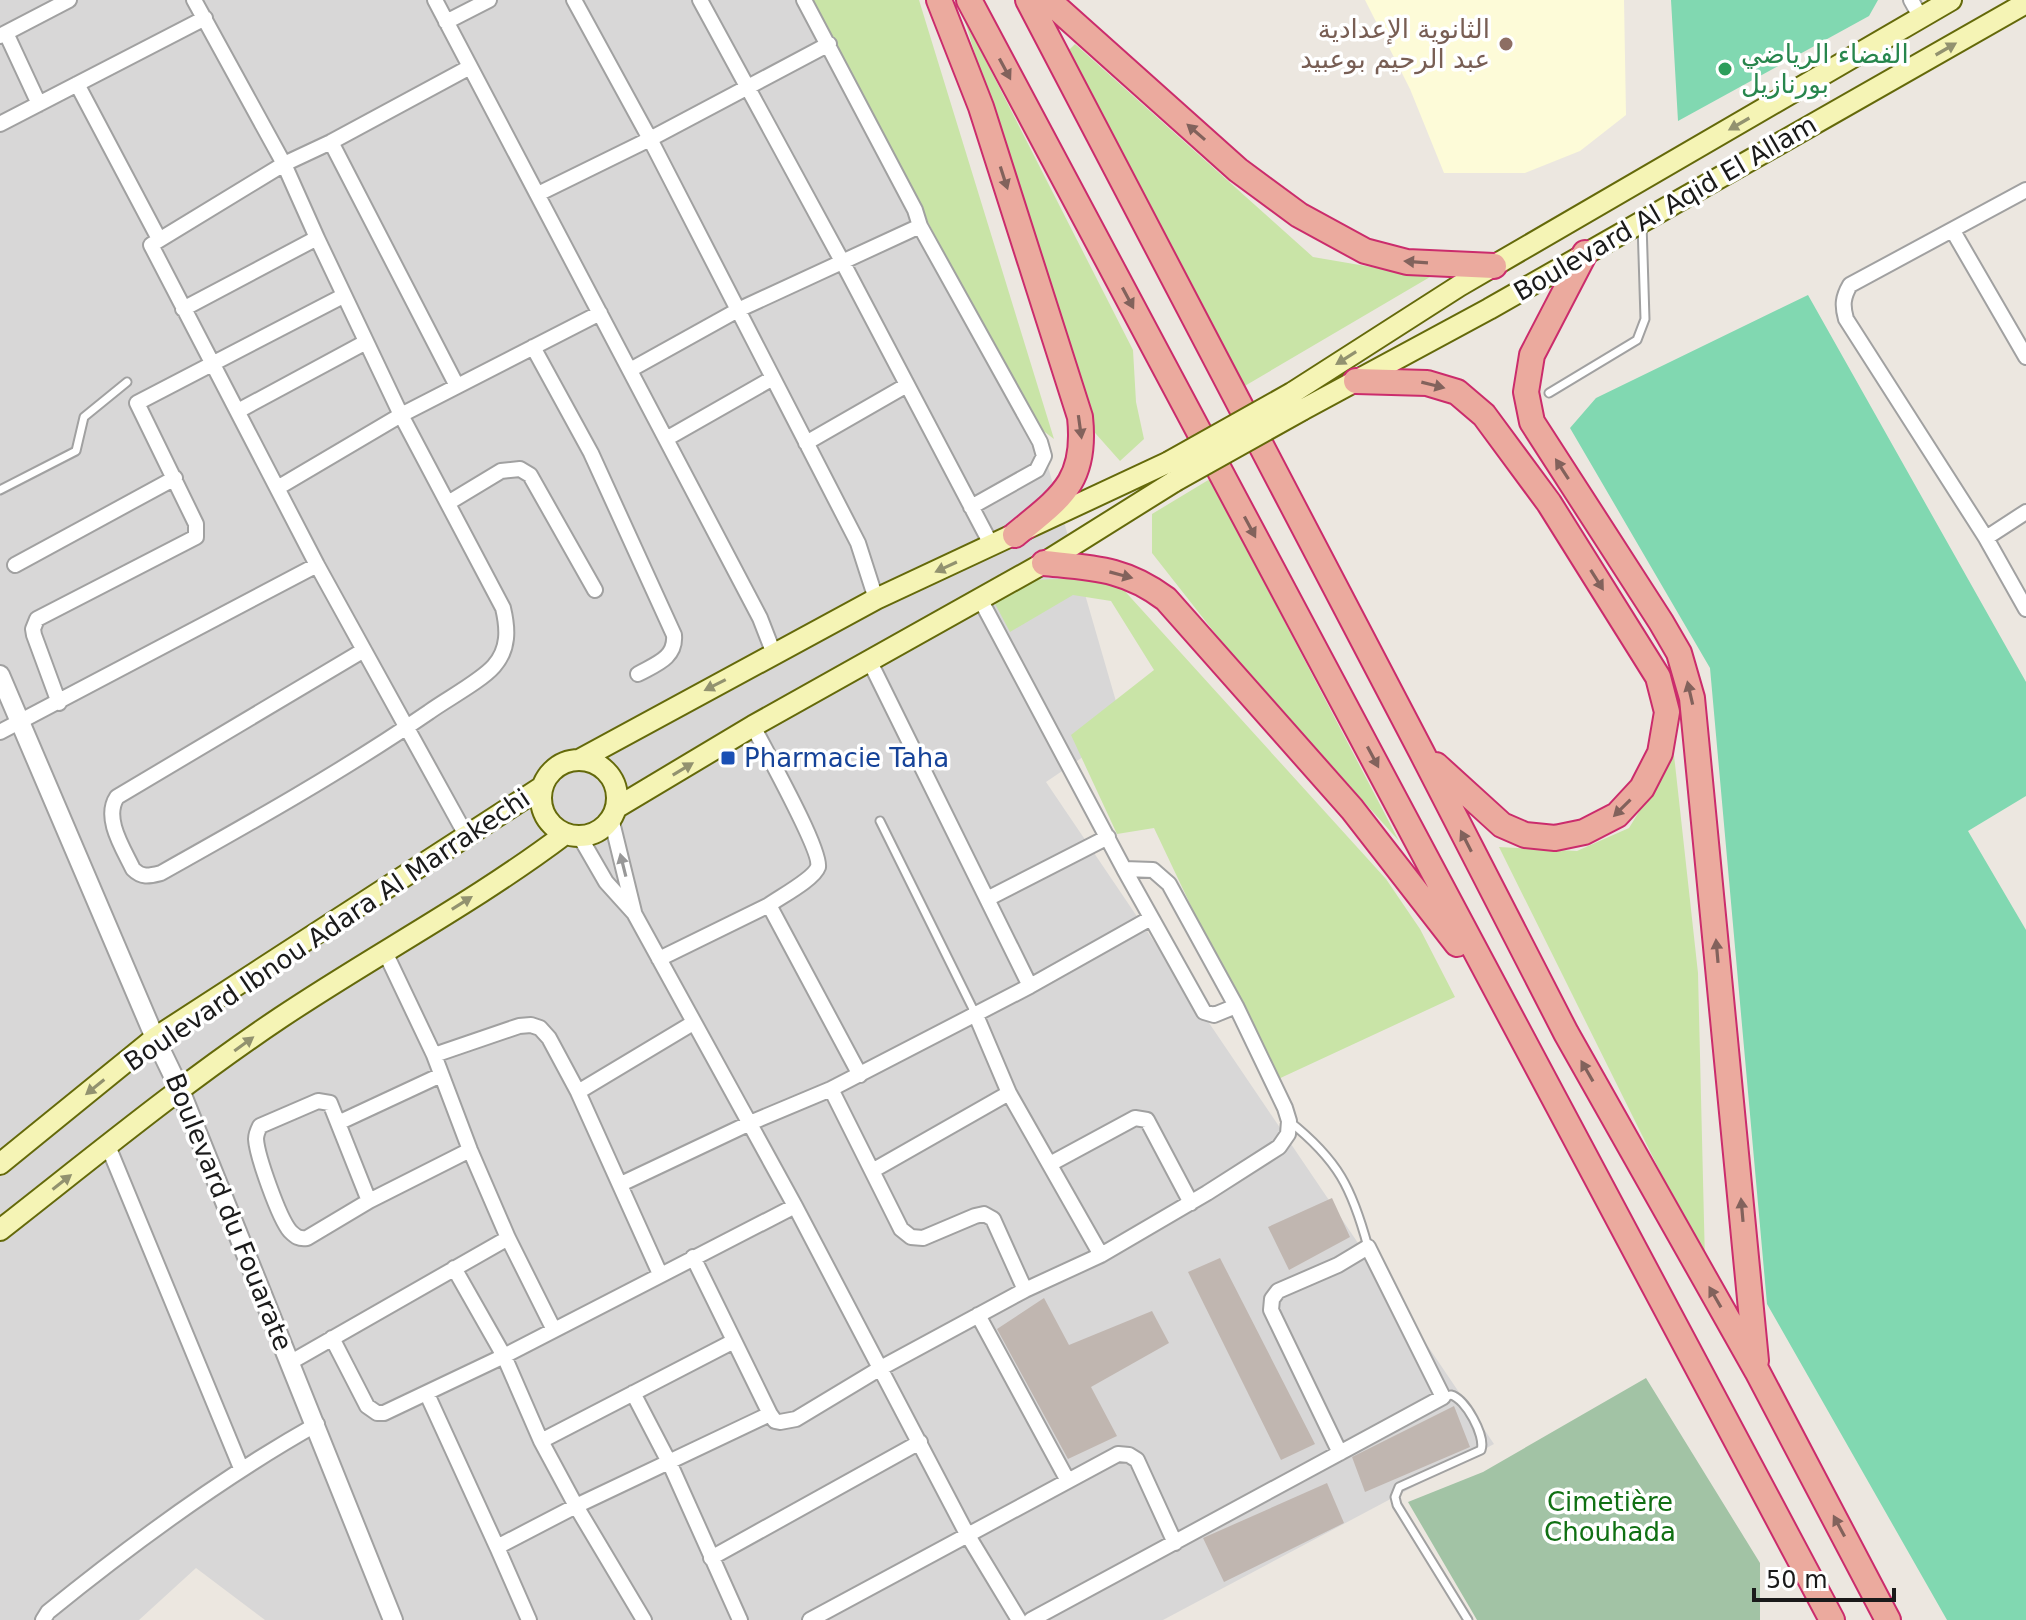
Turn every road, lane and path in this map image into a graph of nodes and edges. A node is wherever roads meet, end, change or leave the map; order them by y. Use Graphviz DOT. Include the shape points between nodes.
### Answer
graph roads {
  1 [pos="69,0"];
  2 [pos="194,0"];
  3 [pos="435,0"];
  4 [pos="489,0"];
  5 [pos="574,0"];
  6 [pos="700,0"];
  7 [pos="804,0"];
  8 [pos="939,0"];
  9 [pos="969,0"];
  10 [pos="1028,0"];
  11 [pos="1048,0"];
  12 [pos="1951,0"];
  13 [pos="2026,3"];
  14 [pos="1916,9"];
  15 [pos="205,18"];
  16 [pos="446,22"];
  17 [pos="3,35"];
  18 [pos="829,44"];
  19 [pos="470,67"];
  20 [pos="77,84"];
  21 [pos="746,87"];
  22 [pos="39,104"];
  23 [pos="0,124"];
  24 [pos="650,139"];
  25 [pos="331,142"];
  26 [pos="284,164"];
  27 [pos="2026,190"];
  28 [pos="538,194"];
  29 [pos="1642,221"];
  30 [pos="920,226"];
  31 [pos="1953,231"];
  32 [pos="317,238"];
  33 [pos="159,239"];
  34 [pos="1585,253"];
  35 [pos="843,263"];
  36 [pos="1494,266"];
  37 [pos="343,296"];
  38 [pos="183,309"];
  39 [pos="738,310"];
  40 [pos="600,313"];
  41 [pos="366,342"];
  42 [pos="533,347"];
  43 [pos="2026,357"];
  44 [pos="212,365"];
  45 [pos="630,370"];
  46 [pos="773,378"];
  47 [pos="1356,381"];
  48 [pos="127,382"];
  49 [pos="907,385"];
  50 [pos="457,386"];
  51 [pos="1549,393"];
  52 [pos="1297,402"];
  53 [pos="238,411"];
  54 [pos="401,415"];
  55 [pos="666,439"];
  56 [pos="806,443"];
  57 [pos="1172,471"];
  58 [pos="175,478"];
  59 [pos="279,487"];
  60 [pos="0,490"];
  61 [pos="448,503"];
  62 [pos="971,507"];
  63 [pos="2026,512"];
  64 [pos="1015,535"];
  65 [pos="1986,538"];
  66 [pos="992,546"];
  67 [pos="1044,563"];
  68 [pos="15,565"];
  69 [pos="317,565"];
  70 [pos="595,590"];
  71 [pos="979,597"];
  72 [pos="876,599"];
  73 [pos="2026,609"];
  74 [pos="364,650"];
  75 [pos="774,654"];
  76 [pos="869,660"];
  77 [pos="638,674"];
  78 [pos="0,675"];
  79 [pos="59,703"];
  80 [pos="20,724"];
  81 [pos="753,726"];
  82 [pos="407,727"];
  83 [pos="0,732"];
  84 [pos="1421,751"];
  85 [pos="579,760"];
  86 [pos="542,787"];
  87 [pos="614,813"];
  88 [pos="880,821"];
  89 [pos="466,835"];
  90 [pos="572,835"];
  91 [pos="1108,837"];
  92 [pos="1124,869"];
  93 [pos="987,899"];
  94 [pos="769,905"];
  95 [pos="634,913"];
  96 [pos="1151,918"];
  97 [pos="385,952"];
  98 [pos="659,959"];
  99 [pos="1030,986"];
  100 [pos="1236,1006"];
  101 [pos="975,1013"];
  102 [pos="693,1023"];
  103 [pos="155,1038"];
  104 [pos="1524,1045"];
  105 [pos="434,1055"];
  106 [pos="441,1075"];
  107 [pos="860,1075"];
  108 [pos="831,1089"];
  109 [pos="180,1090"];
  110 [pos="578,1092"];
  111 [pos="1009,1093"];
  112 [pos="1289,1121"];
  113 [pos="338,1123"];
  114 [pos="750,1123"];
  115 [pos="108,1146"];
  116 [pos="470,1150"];
  117 [pos="0,1164"];
  118 [pos="1050,1164"];
  119 [pos="872,1171"];
  120 [pos="621,1184"];
  121 [pos="369,1201"];
  122 [pos="1191,1203"];
  123 [pos="795,1206"];
  124 [pos="0,1230"];
  125 [pos="508,1238"];
  126 [pos="1368,1247"];
  127 [pos="1101,1255"];
  128 [pos="693,1257"];
  129 [pos="454,1268"];
  130 [pos="660,1274"];
  131 [pos="1025,1290"];
  132 [pos="978,1315"];
  133 [pos="554,1330"];
  134 [pos="332,1338"];
  135 [pos="734,1341"];
  136 [pos="504,1356"];
  137 [pos="291,1362"];
  138 [pos="879,1369"];
  139 [pos="1757,1371"];
  140 [pos="633,1393"];
  141 [pos="427,1394"];
  142 [pos="1443,1397"];
  143 [pos="770,1414"];
  144 [pos="317,1424"];
  145 [pos="541,1441"];
  146 [pos="920,1442"];
  147 [pos="1340,1453"];
  148 [pos="670,1464"];
  149 [pos="241,1468"];
  150 [pos="1068,1481"];
  151 [pos="576,1506"];
  152 [pos="967,1534"];
  153 [pos="1175,1543"];
  154 [pos="497,1547"];
  155 [pos="711,1558"];
  156 [pos="642,1619"];
  157 [pos="43,1620"];
  158 [pos="393,1620"];
  159 [pos="529,1620"];
  160 [pos="740,1620"];
  161 [pos="810,1620"];
  162 [pos="1019,1620"];
  163 [pos="1031,1620"];
  164 [pos="1468,1620"];
  165 [pos="1832,1620"];
  166 [pos="1888,1620"];
  1 -- 17 [label="street"];
  2 -- 15 [label="street"];
  3 -- 16 [label="street"];
  4 -- 16 [label="street"];
  5 -- 24 [label="street"];
  6 -- 21 [label="street"];
  7 -- 18 [label="street"];
  8 -- 64 [label="highway, one-way" via="981,107 1080,417 1083,445 1075,474 1057,500"];
  9 -- 104 [label="highway, one-way"];
  10 -- 84 [label="highway"];
  36 -- 11 [label="highway, one-way" via="1407,262 1365,251 1299,215 1238,170"];
  12 -- 14 [label="main road, Boulevard Al Aqid El Allam"];
  29 -- 13 [label="main road, Boulevard Al Aqid El Allam, one-way"];
  14 -- 36 [label="main road, Boulevard Al Aqid El Allam, one-way"];
  15 -- 20 [label="street"];
  15 -- 26 [label="street"];
  16 -- 19 [label="street"];
  17 -- 22 [label="street"];
  18 -- 21 [label="street"];
  18 -- 30 [label="street"];
  19 -- 25 [label="street"];
  19 -- 28 [label="street"];
  20 -- 22 [label="street"];
  20 -- 33 [label="street"];
  21 -- 24 [label="street"];
  21 -- 35 [label="street"];
  22 -- 23 [label="street"];
  24 -- 28 [label="street"];
  24 -- 39 [label="street"];
  25 -- 26 [label="street"];
  25 -- 50 [label="street"];
  26 -- 32 [label="street"];
  26 -- 33 [label="street"];
  27 -- 31 [label="street"];
  28 -- 40 [label="street"];
  29 -- 34 [label="main road, Boulevard Al Aqid El Allam"];
  29 -- 51 [label="lane" via="1645,319 1637,340"];
  30 -- 35 [label="street"];
  30 -- 62 [label="street" via="1044,456 1037,470"];
  31 -- 43 [label="street"];
  31 -- 65 [label="street" via="1850,285 1843,308"];
  32 -- 37 [label="street"];
  32 -- 38 [label="street"];
  33 -- 38 [label="street" via="151,245"];
  34 -- 47 [label="main road, Boulevard Al Aqid El Allam"];
  139 -- 34 [label="highway, one-way" via="1692,698 1679,653 1532,422 1526,392 1532,355"];
  35 -- 39 [label="street"];
  35 -- 49 [label="street"];
  36 -- 52 [label="main road, Boulevard Al Aqid El Allam, one-way"];
  37 -- 41 [label="street"];
  37 -- 44 [label="street"];
  38 -- 44 [label="street"];
  39 -- 45 [label="street"];
  39 -- 46 [label="street"];
  40 -- 42 [label="street"];
  40 -- 45 [label="street"];
  41 -- 53 [label="street"];
  41 -- 54 [label="street"];
  42 -- 50 [label="street"];
  42 -- 77 [label="street" via="591,453 674,635 666,659"];
  44 -- 53 [label="street"];
  44 -- 58 [label="street" via="137,403"];
  45 -- 55 [label="street"];
  46 -- 55 [label="street"];
  46 -- 56 [label="street"];
  47 -- 52 [label="main road, Boulevard Al Aqid El Allam"];
  47 -- 84 [label="highway, one-way" via="1427,383 1457,392 1484,415 1549,503 1658,677 1667,712 1660,753 1642,788 1617,815 1584,832 1555,838 1525,835 1502,825"];
  48 -- 60 [label="lane" via="84,417 76,451"];
  49 -- 56 [label="street"];
  49 -- 62 [label="street"];
  50 -- 54 [label="street"];
  52 -- 57 [label="main road, bridge"];
  53 -- 59 [label="street"];
  54 -- 59 [label="street"];
  54 -- 61 [label="street"];
  55 -- 75 [label="street"];
  56 -- 72 [label="street" via="858,543"];
  57 -- 64 [label="main road"];
  57 -- 67 [label="main road"];
  58 -- 68 [label="street"];
  58 -- 79 [label="street" via="196,524 196,537 34,624"];
  59 -- 69 [label="street"];
  61 -- 70 [label="street" via="501,471 520,469 530,475"];
  61 -- 82 [label="street" via="503,608 507,639 494,667"];
  62 -- 66 [label="street"];
  63 -- 65 [label="street"];
  64 -- 66 [label="main road"];
  65 -- 73 [label="street"];
  66 -- 72 [label="main road, one-way"];
  67 -- 71 [label="main road"];
  67 -- 104 [label="highway, one-way" via="1122,574 1166,599 1361,820 1444,925"];
  69 -- 74 [label="street"];
  69 -- 79 [label="street"];
  71 -- 76 [label="main road"];
  71 -- 91 [label="street"];
  72 -- 75 [label="main road"];
  74 -- 82 [label="street"];
  74 -- 82 [label="street" via="117,797 111,812 133,869 144,876 161,873"];
  75 -- 85 [label="main road, one-way"];
  76 -- 81 [label="main road"];
  76 -- 93 [label="street"];
  78 -- 80 [label="street, Boulevard du Fouarate"];
  79 -- 80 [label="street"];
  80 -- 83 [label="street"];
  80 -- 103 [label="street, Boulevard du Fouarate"];
  87 -- 81 [label="main road, one-way"];
  81 -- 94 [label="street" via="808,831 819,866 814,875"];
  82 -- 89 [label="street"];
  139 -- 84 [label="highway, one-way" via="1566,1033"];
  85 -- 86 [label="main road" via="556,768"];
  85 -- 87 [label="main road" via="604,770 613,781"];
  86 -- 89 [label="main road, Boulevard Ibnou Adara Al Marrakechi"];
  86 -- 90 [label="main road" via="544,815 553,827"];
  87 -- 90 [label="main road" via="592,834"];
  95 -- 87 [label="street, one-way"];
  88 -- 101 [label="lane"];
  89 -- 103 [label="main road, Boulevard Ibnou Adara Al Marrakechi"];
  90 -- 95 [label="street"];
  97 -- 90 [label="main road, Boulevard Ibnou Adara Al Marrakechi, one-way"];
  91 -- 92 [label="street"];
  91 -- 93 [label="street"];
  92 -- 96 [label="street"];
  92 -- 100 [label="street" via="1153,870 1169,884"];
  93 -- 99 [label="street"];
  94 -- 98 [label="street"];
  94 -- 107 [label="street"];
  95 -- 98 [label="street"];
  96 -- 99 [label="street"];
  96 -- 100 [label="street" via="1204,1012 1214,1015"];
  97 -- 105 [label="street"];
  109 -- 97 [label="main road, Boulevard Ibnou Adara Al Marrakechi, one-way"];
  98 -- 102 [label="street"];
  99 -- 101 [label="street"];
  100 -- 112 [label="street"];
  101 -- 107 [label="street"];
  101 -- 111 [label="street"];
  102 -- 110 [label="street"];
  102 -- 114 [label="street"];
  103 -- 109 [label="street, Boulevard du Fouarate"];
  103 -- 117 [label="main road, Boulevard Ibnou Adara Al Marrakechi, one-way"];
  104 -- 165 [label="highway"];
  105 -- 106 [label="street"];
  105 -- 110 [label="street" via="531,1025 549,1038"];
  106 -- 113 [label="street"];
  106 -- 116 [label="street"];
  107 -- 108 [label="street"];
  108 -- 114 [label="street"];
  108 -- 119 [label="street"];
  109 -- 115 [label="main road, Boulevard Ibnou Adara Al Marrakechi"];
  109 -- 137 [label="street, Boulevard du Fouarate"];
  110 -- 120 [label="street"];
  111 -- 118 [label="street"];
  111 -- 119 [label="street"];
  112 -- 122 [label="street" via="1279,1147"];
  112 -- 126 [label="lane" via="1333,1162 1357,1209"];
  113 -- 121 [label="street"];
  113 -- 121 [label="street" via="324,1100 260,1126 256,1138 284,1222 292,1234 307,1238"];
  114 -- 120 [label="street"];
  114 -- 123 [label="street"];
  124 -- 115 [label="main road, Boulevard Ibnou Adara Al Marrakechi, one-way"];
  115 -- 149 [label="street"];
  116 -- 121 [label="street"];
  116 -- 125 [label="street"];
  118 -- 122 [label="street" via="1142,1117"];
  118 -- 127 [label="street"];
  119 -- 131 [label="street" via="901,1229 911,1237 923,1238 984,1214 993,1219"];
  120 -- 130 [label="street"];
  122 -- 127 [label="street"];
  123 -- 128 [label="street"];
  123 -- 138 [label="street"];
  125 -- 129 [label="street"];
  125 -- 133 [label="street"];
  126 -- 142 [label="street"];
  126 -- 147 [label="street" via="1278,1291 1272,1299 1271,1310"];
  127 -- 131 [label="street"];
  128 -- 130 [label="street"];
  128 -- 135 [label="street"];
  129 -- 134 [label="street"];
  129 -- 136 [label="street"];
  130 -- 133 [label="street"];
  131 -- 132 [label="street"];
  132 -- 138 [label="street"];
  132 -- 150 [label="street"];
  133 -- 136 [label="street"];
  134 -- 137 [label="street"];
  134 -- 141 [label="street" via="371,1410 384,1413"];
  135 -- 140 [label="street"];
  135 -- 143 [label="street"];
  136 -- 141 [label="street"];
  136 -- 145 [label="street"];
  137 -- 144 [label="street, Boulevard du Fouarate"];
  138 -- 143 [label="street" via="796,1419 780,1422"];
  138 -- 146 [label="street"];
  166 -- 139 [label="highway, one-way"];
  140 -- 145 [label="street"];
  140 -- 148 [label="street"];
  141 -- 154 [label="street"];
  142 -- 147 [label="street"];
  142 -- 164 [label="lane" via="1460,1399 1483,1446 1399,1487 1395,1497"];
  143 -- 148 [label="street"];
  144 -- 149 [label="street"];
  144 -- 158 [label="street, Boulevard du Fouarate"];
  145 -- 151 [label="street"];
  146 -- 152 [label="street"];
  146 -- 155 [label="street"];
  147 -- 153 [label="street"];
  148 -- 151 [label="street"];
  148 -- 155 [label="street"];
  149 -- 157 [label="street" via="92,1577"];
  150 -- 152 [label="street"];
  150 -- 153 [label="street" via="1118,1454 1129,1455 1137,1460"];
  151 -- 154 [label="street"];
  151 -- 156 [label="street"];
  152 -- 161 [label="street"];
  152 -- 162 [label="street"];
  153 -- 163 [label="street"];
  154 -- 159 [label="street"];
  155 -- 160 [label="street"];
}
